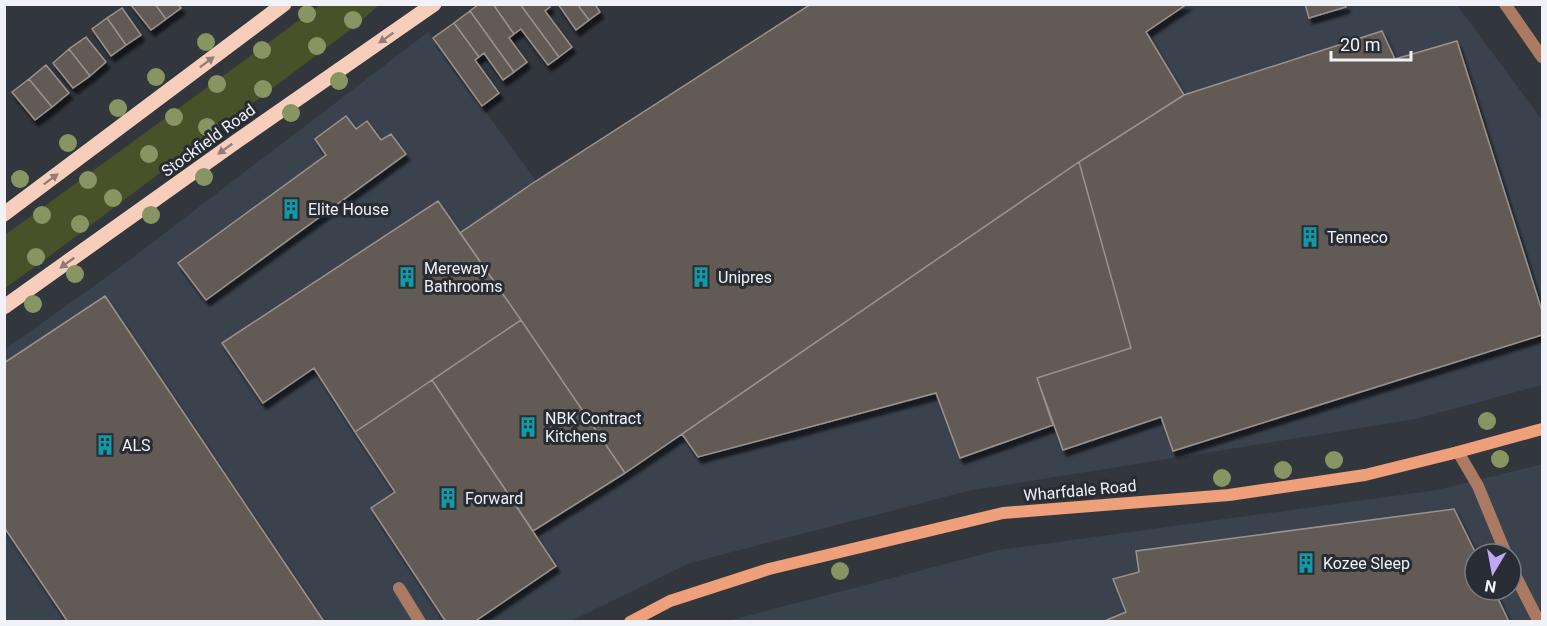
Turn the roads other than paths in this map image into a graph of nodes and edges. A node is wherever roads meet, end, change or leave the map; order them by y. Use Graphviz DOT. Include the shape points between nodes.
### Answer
graph roads {
  1 [pos="284,4"];
  2 [pos="434,4"];
  3 [pos="1506,4"];
  4 [pos="1542,57"];
  5 [pos="4,214"];
  6 [pos="4,307"];
  7 [pos="1542,429"];
  8 [pos="1458,452"];
  9 [pos="1501,542"];
  10 [pos="399,588"];
  11 [pos="1523,590"];
  12 [pos="420,621"];
  13 [pos="630,621"];
  14 [pos="1539,621"];
  5 -- 1 [label="main road, one-way"];
  2 -- 6 [label="main road, Stockfield Road, one-way"];
  3 -- 4 [label="street"];
  7 -- 8 [label="main road, Wharfdale Road"];
  8 -- 9 [label="street" via="1478,486"];
  8 -- 13 [label="main road, Wharfdale Road" via="1365,475 1229,495 1003,513 769,569 670,601"];
  10 -- 12 [label="street"];
  11 -- 14 [label="street"];
}
